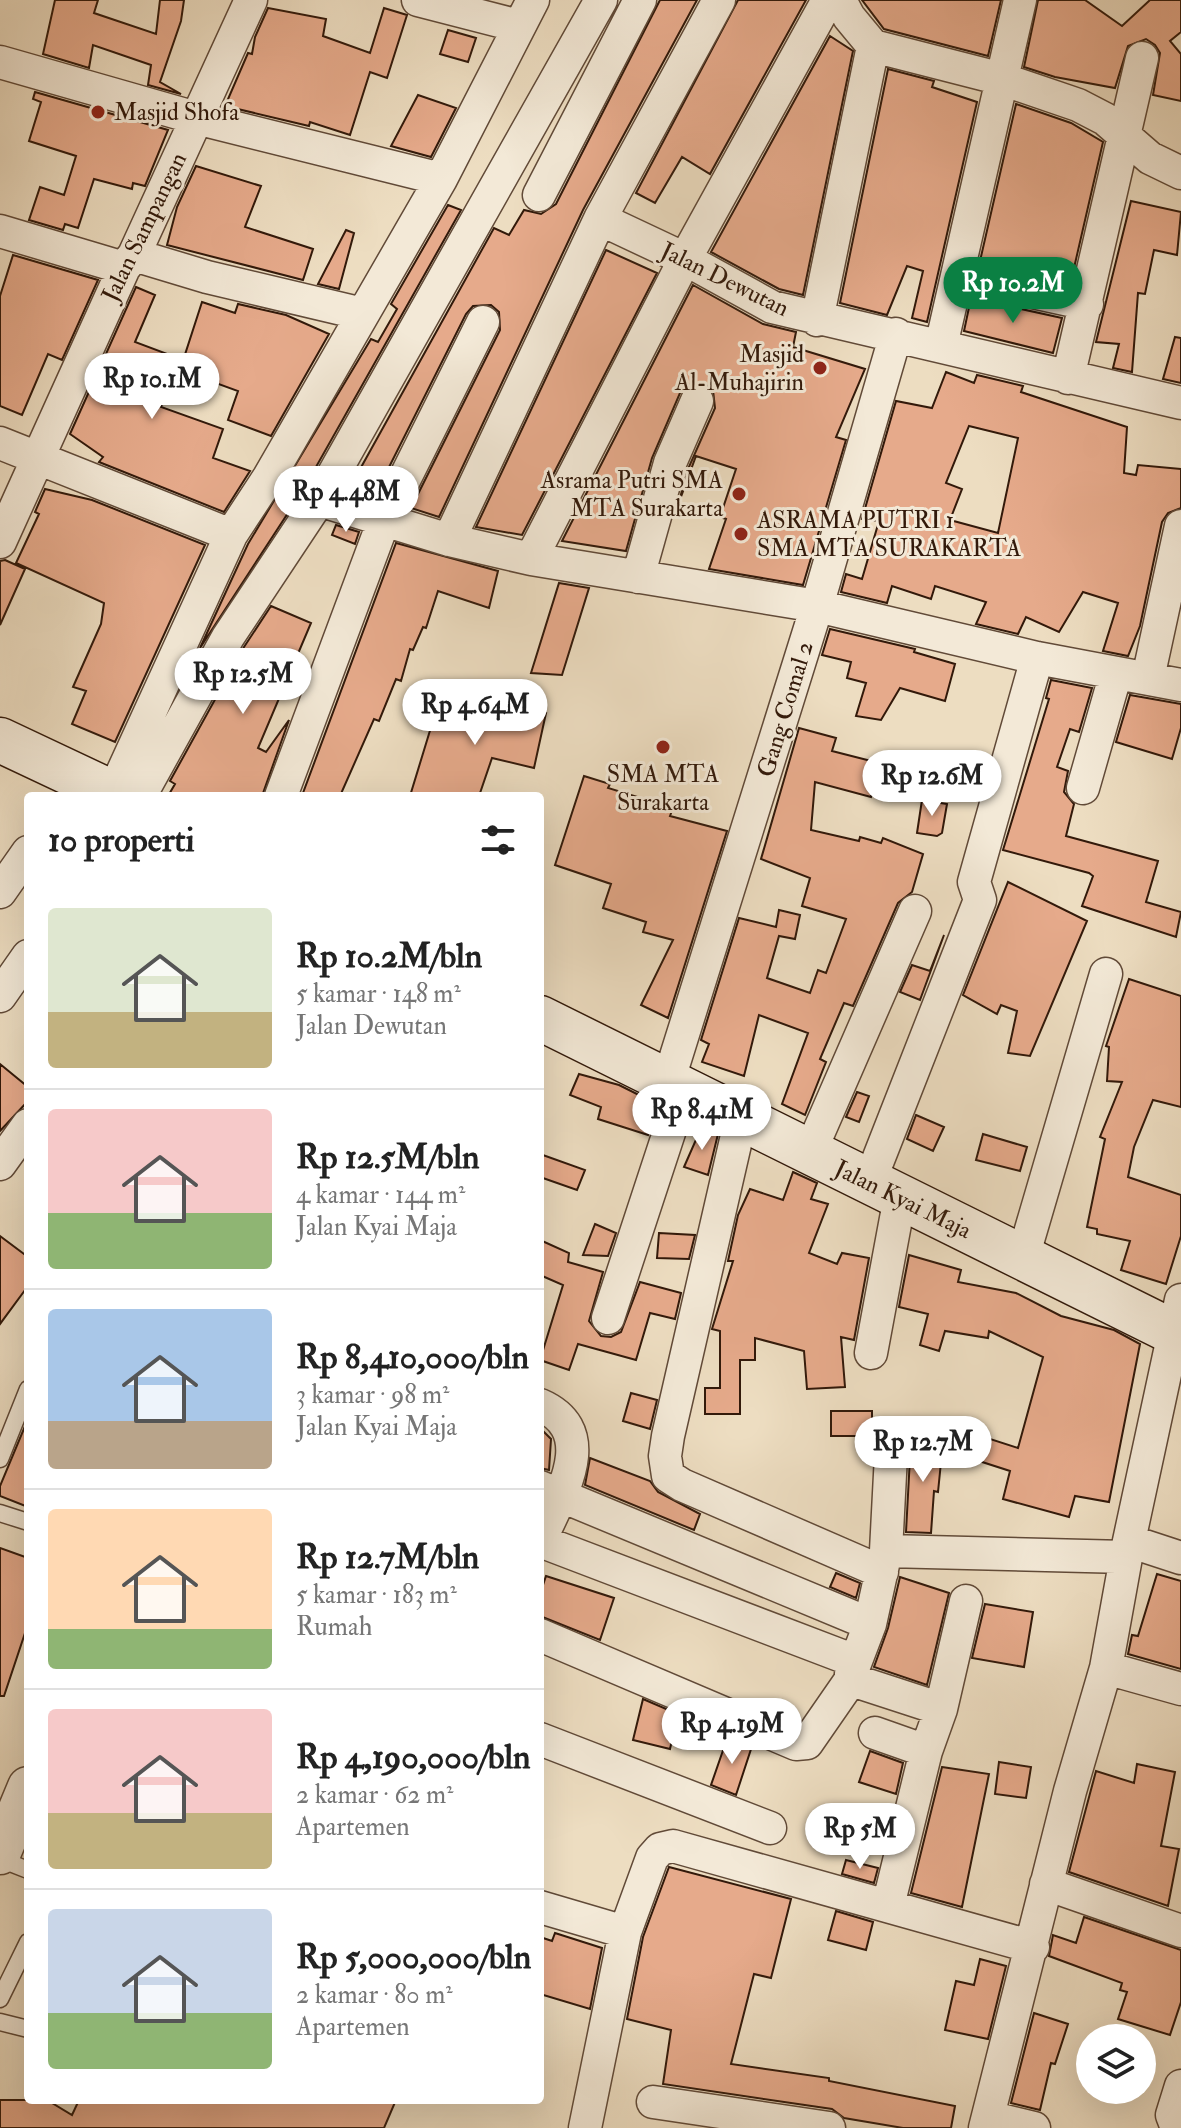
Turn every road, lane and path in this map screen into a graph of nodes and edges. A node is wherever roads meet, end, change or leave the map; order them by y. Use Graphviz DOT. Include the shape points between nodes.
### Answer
graph roads {
  1 [pos="251,0"];
  2 [pos="418,0"];
  3 [pos="601,0"];
  4 [pos="640,0"];
  5 [pos="719,0"];
  6 [pos="828,0"];
  7 [pos="840,0"];
  8 [pos="1020,0"];
  9 [pos="526,13"];
  10 [pos="873,46"];
  11 [pos="1142,58"];
  12 [pos="0,62"];
  13 [pos="1002,79"];
  14 [pos="196,118"];
  15 [pos="1126,137"];
  16 [pos="1181,173"];
  17 [pos="441,179"];
  18 [pos="539,195"];
  19 [pos="600,219"];
  20 [pos="0,231"];
  21 [pos="685,259"];
  22 [pos="129,261"];
  23 [pos="960,276"];
  24 [pos="1087,304"];
  25 [pos="363,314"];
  26 [pos="817,320"];
  27 [pos="483,322"];
  28 [pos="896,334"];
  29 [pos="941,346"];
  30 [pos="1068,378"];
  31 [pos="697,401"];
  32 [pos="1181,403"];
  33 [pos="0,443"];
  34 [pos="39,456"];
  35 [pos="319,500"];
  36 [pos="384,520"];
  37 [pos="1181,526"];
  38 [pos="231,535"];
  39 [pos="449,540"];
  40 [pos="0,542"];
  41 [pos="531,559"];
  42 [pos="638,577"];
  43 [pos="817,606"];
  44 [pos="1037,658"];
  45 [pos="1116,673"];
  46 [pos="1148,678"];
  47 [pos="1181,685"];
  48 [pos="0,740"];
  49 [pos="1083,788"];
  50 [pos="104,792"];
  51 [pos="282,792"];
  52 [pos="24,858"];
  53 [pos="0,892"];
  54 [pos="915,911"];
  55 [pos="24,962"];
  56 [pos="1106,974"];
  57 [pos="0,996"];
  58 [pos="544,1020"];
  59 [pos="676,1086"];
  60 [pos="741,1118"];
  61 [pos="24,1131"];
  62 [pos="810,1152"];
  63 [pos="0,1164"];
  64 [pos="884,1190"];
  65 [pos="1023,1257"];
  66 [pos="608,1318"];
  67 [pos="1179,1323"];
  68 [pos="871,1353"];
  69 [pos="24,1399"];
  70 [pos="544,1407"];
  71 [pos="892,1436"];
  72 [pos="0,1459"];
  73 [pos="550,1491"];
  74 [pos="0,1513"];
  75 [pos="24,1521"];
  76 [pos="544,1521"];
  77 [pos="544,1543"];
  78 [pos="1127,1549"];
  79 [pos="1181,1558"];
  80 [pos="884,1561"];
  81 [pos="966,1601"];
  82 [pos="870,1624"];
  83 [pos="544,1637"];
  84 [pos="1106,1668"];
  85 [pos="854,1670"];
  86 [pos="1181,1689"];
  87 [pos="941,1709"];
  88 [pos="875,1733"];
  89 [pos="544,1741"];
  90 [pos="926,1751"];
  91 [pos="24,1797"];
  92 [pos="770,1828"];
  93 [pos="0,1857"];
  94 [pos="24,1868"];
  95 [pos="1046,1884"];
  96 [pos="888,1906"];
  97 [pos="544,1908"];
  98 [pos="1181,1931"];
  99 [pos="625,1932"];
  100 [pos="1033,1947"];
  101 [pos="24,1950"];
  102 [pos="0,1999"];
  103 [pos="0,2022"];
  104 [pos="24,2028"];
  105 [pos="1181,2086"];
  106 [pos="653,2102"];
  107 [pos="986,2122"];
  108 [pos="585,2128"];
  109 [pos="829,2128"];
  110 [pos="1034,2128"];
  111 [pos="1177,2128"];
  1 -- 14 [label="street, Jalan Sampangan"];
  2 -- 9 [label="street"];
  3 -- 35 [label="street"];
  4 -- 18 [label="street"];
  5 -- 19 [label="street"];
  6 -- 21 [label="street"];
  7 -- 10 [label="street"];
  8 -- 13 [label="street"];
  9 -- 17 [label="street"];
  10 -- 13 [label="street"];
  10 -- 26 [label="street"];
  11 -- 15 [label="street"];
  12 -- 14 [label="street"];
  13 -- 15 [label="street" via="1078,105"];
  13 -- 23 [label="street"];
  14 -- 17 [label="street"];
  14 -- 22 [label="street, Jalan Sampangan"];
  15 -- 16 [label="street" via="1150,158"];
  15 -- 24 [label="street"];
  17 -- 25 [label="street"];
  19 -- 21 [label="street, Jalan Dewutan"];
  19 -- 39 [label="street"];
  20 -- 22 [label="street"];
  21 -- 26 [label="street, Jalan Dewutan" via="772,307"];
  21 -- 41 [label="street"];
  22 -- 25 [label="street"];
  22 -- 34 [label="street, Jalan Sampangan"];
  23 -- 24 [label="street"];
  23 -- 29 [label="street"];
  24 -- 30 [label="street"];
  25 -- 38 [label="street"];
  26 -- 28 [label="street, Jalan Dewutan"];
  27 -- 36 [label="street"];
  28 -- 29 [label="street, Jalan Dewutan"];
  28 -- 43 [label="street, Gang Comal 2"];
  29 -- 30 [label="street, Jalan Dewutan"];
  30 -- 32 [label="street, Jalan Dewutan"];
  31 -- 42 [label="street" via="670,463"];
  33 -- 34 [label="street"];
  34 -- 38 [label="street"];
  34 -- 40 [label="street, Jalan Sampangan"];
  35 -- 36 [label="street"];
  35 -- 50 [label="street" via="228,637"];
  36 -- 39 [label="street"];
  36 -- 51 [label="street"];
  37 -- 46 [label="street"];
  38 -- 50 [label="street"];
  39 -- 41 [label="street"];
  41 -- 42 [label="street"];
  42 -- 43 [label="street"];
  43 -- 44 [label="street"];
  43 -- 59 [label="street, Gang Comal 2"];
  44 -- 45 [label="street"];
  44 -- 64 [label="street" via="974,882 980,900"];
  45 -- 46 [label="street"];
  45 -- 49 [label="street"];
  46 -- 47 [label="street"];
  48 -- 50 [label="main road"];
  52 -- 53 [label="street"];
  54 -- 62 [label="street"];
  55 -- 57 [label="street"];
  56 -- 65 [label="street"];
  58 -- 59 [label="main road, Jalan Kyai Maja"];
  59 -- 60 [label="main road, Jalan Kyai Maja"];
  59 -- 66 [label="street, Gang Comal 2"];
  60 -- 62 [label="main road, Jalan Kyai Maja"];
  60 -- 80 [label="street" via="668,1436 668,1476"];
  61 -- 63 [label="street"];
  62 -- 64 [label="main road, Jalan Kyai Maja"];
  64 -- 65 [label="main road, Jalan Kyai Maja"];
  64 -- 68 [label="street"];
  65 -- 67 [label="main road, Jalan Kyai Maja"];
  67 -- 78 [label="street"];
  69 -- 72 [label="lane"];
  70 -- 73 [label="street" via="570,1428 574,1450"];
  71 -- 80 [label="street"];
  73 -- 76 [label="street"];
  73 -- 82 [label="street"];
  74 -- 75 [label="lane"];
  77 -- 85 [label="street"];
  78 -- 79 [label="street"];
  78 -- 80 [label="street"];
  78 -- 84 [label="street"];
  80 -- 82 [label="street"];
  81 -- 87 [label="street"];
  82 -- 85 [label="street"];
  83 -- 85 [label="street" via="796,1744 807,1743"];
  84 -- 86 [label="street"];
  84 -- 95 [label="street"];
  85 -- 87 [label="street"];
  87 -- 90 [label="street"];
  88 -- 90 [label="street"];
  89 -- 92 [label="street"];
  90 -- 96 [label="street"];
  91 -- 93 [label="street"];
  93 -- 94 [label="lane"];
  95 -- 98 [label="street"];
  95 -- 100 [label="street"];
  96 -- 99 [label="street" via="673,1846 652,1858"];
  96 -- 100 [label="street"];
  97 -- 99 [label="street"];
  99 -- 108 [label="street"];
  100 -- 107 [label="street"];
  101 -- 102 [label="lane"];
  103 -- 104 [label="lane"];
  105 -- 111 [label="street" via="1172,2115"];
  106 -- 109 [label="street"];
  107 -- 110 [label="street"];
}
